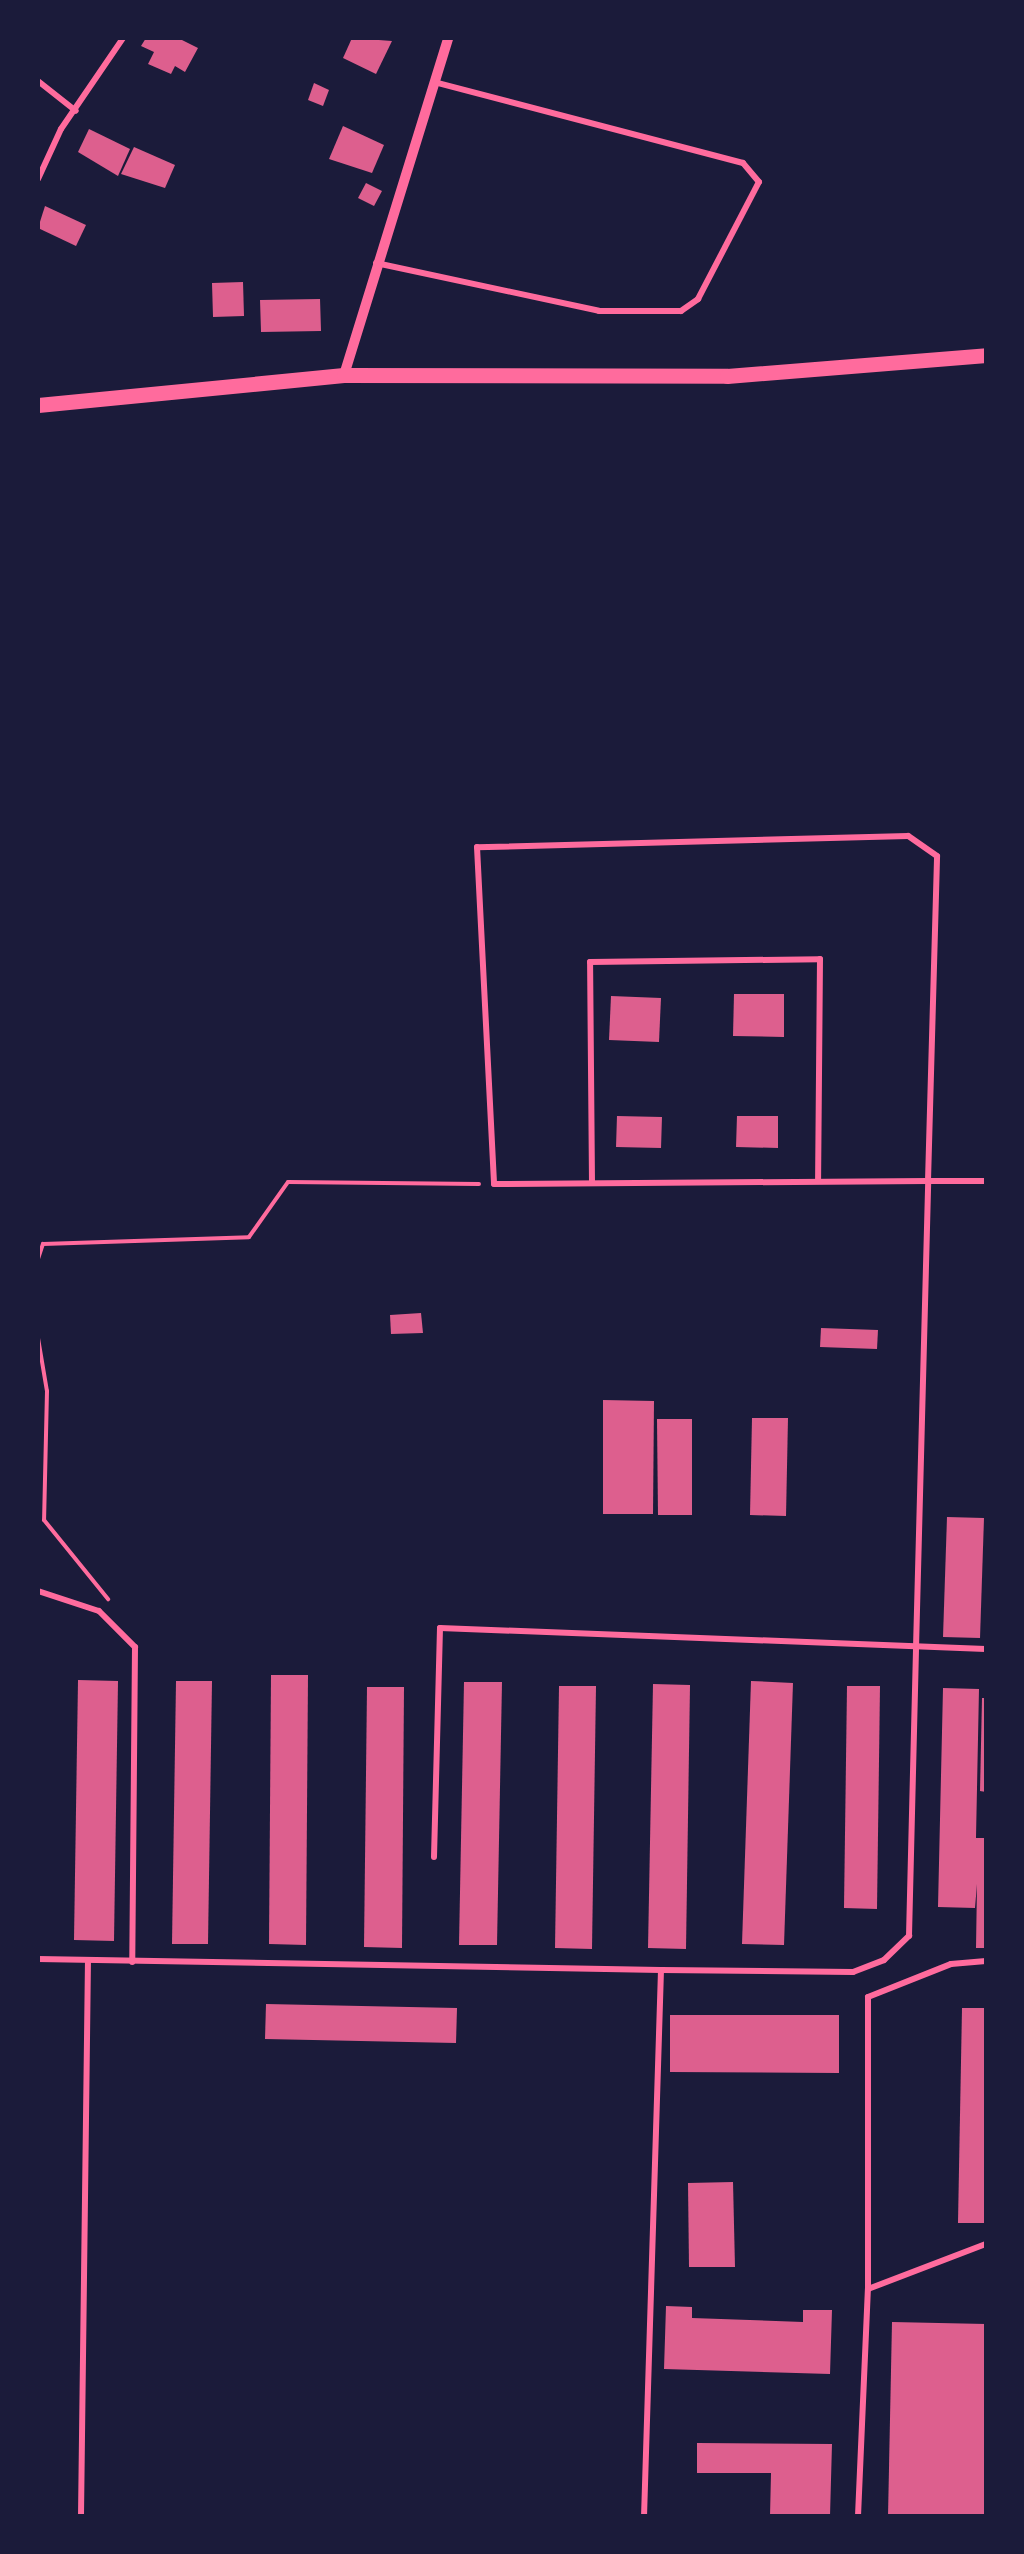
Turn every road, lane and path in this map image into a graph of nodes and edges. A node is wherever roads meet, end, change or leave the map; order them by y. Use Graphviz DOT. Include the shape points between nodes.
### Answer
graph roads {
  1 [pos="123,38"];
  2 [pos="448,38"];
  3 [pos="38,80"];
  4 [pos="435,82"];
  5 [pos="76,111"];
  6 [pos="38,179"];
  7 [pos="375,262"];
  8 [pos="986,355"];
  9 [pos="344,375"];
  10 [pos="38,405"];
  11 [pos="928,1180"];
  12 [pos="818,1181"];
  13 [pos="986,1181"];
  14 [pos="592,1183"];
  15 [pos="494,1184"];
  16 [pos="40,1242"];
  17 [pos="38,1259"];
  18 [pos="38,1338"];
  19 [pos="38,1592"];
  20 [pos="110,1603"];
  21 [pos="916,1648"];
  22 [pos="986,1649"];
  23 [pos="434,1858"];
  24 [pos="38,1959"];
  25 [pos="88,1961"];
  26 [pos="132,1962"];
  27 [pos="986,1962"];
  28 [pos="661,1970"];
  29 [pos="986,2244"];
  30 [pos="868,2289"];
  31 [pos="81,2516"];
  32 [pos="644,2516"];
  33 [pos="858,2516"];
  1 -- 5 [label="lane"];
  2 -- 4 [label="street"];
  3 -- 5 [label="lane"];
  4 -- 7 [label="street"];
  4 -- 7 [label="lane" via="743,163 759,182 698,299 681,312 599,310"];
  5 -- 6 [label="lane"];
  7 -- 9 [label="street"];
  8 -- 9 [label="street" via="728,376"];
  9 -- 10 [label="street"];
  11 -- 12 [label="lane"];
  11 -- 13 [label="lane"];
  11 -- 15 [label="lane" via="937,856 908,836 477,847"];
  11 -- 21 [label="lane"];
  12 -- 14 [label="lane"];
  12 -- 14 [label="lane" via="820,959 590,962"];
  14 -- 15 [label="lane"];
  15 -- 16 [label="path" via="288,1182 249,1237"];
  16 -- 17 [label="path"];
  18 -- 20 [label="path" via="47,1391 44,1520 94,1574"];
  19 -- 26 [label="lane" via="99,1611 135,1647"];
  21 -- 22 [label="lane"];
  21 -- 23 [label="lane" via="440,1628"];
  21 -- 28 [label="lane" via="909,1936 884,1960 853,1972"];
  24 -- 25 [label="lane"];
  25 -- 26 [label="lane"];
  25 -- 31 [label="lane"];
  26 -- 28 [label="lane"];
  27 -- 30 [label="lane" via="951,1964 868,1997"];
  28 -- 32 [label="lane"];
  29 -- 30 [label="lane"];
  30 -- 33 [label="lane"];
}
